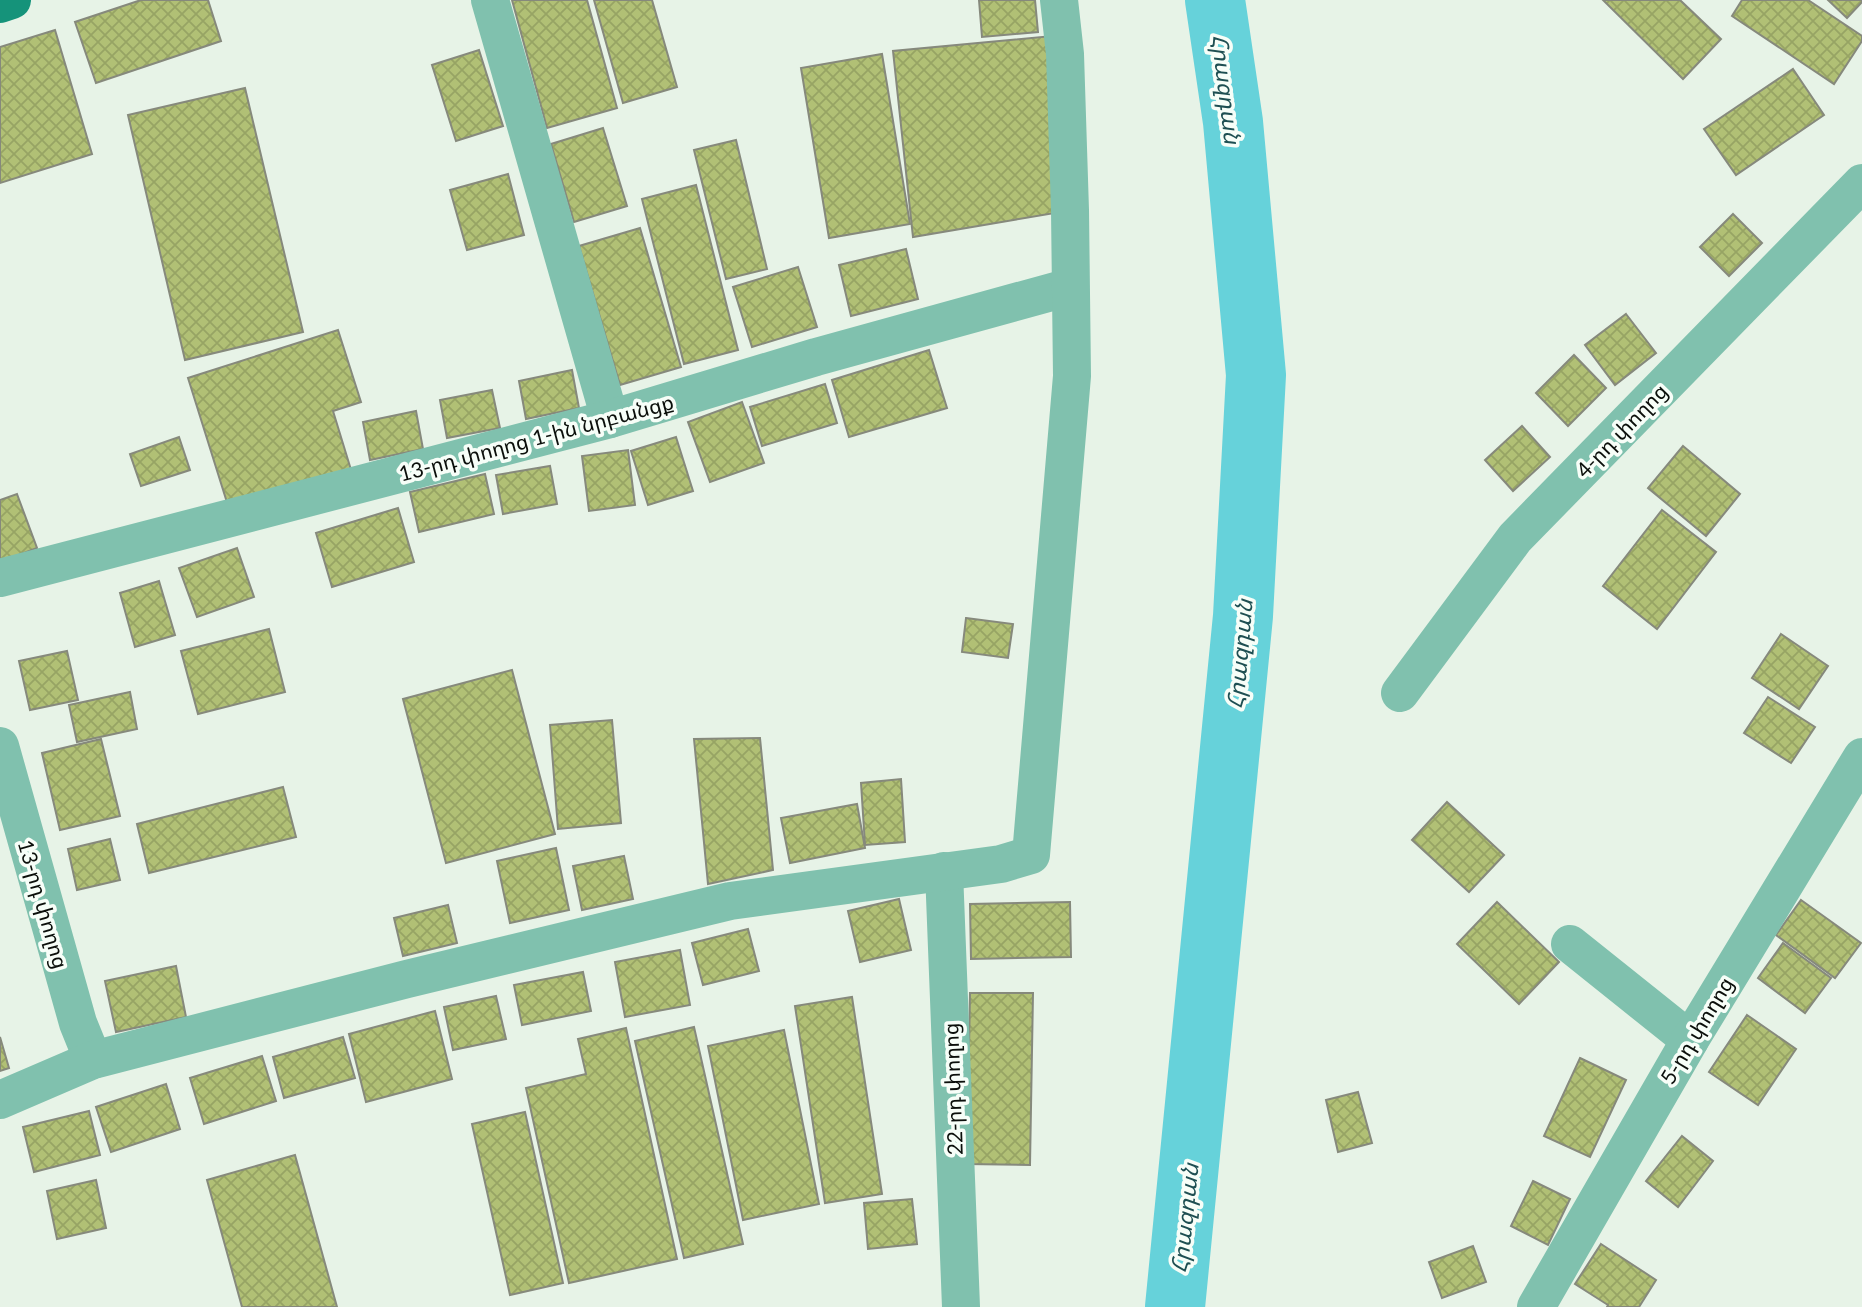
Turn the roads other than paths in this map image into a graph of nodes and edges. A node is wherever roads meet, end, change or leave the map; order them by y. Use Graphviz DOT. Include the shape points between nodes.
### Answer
graph roads {
  1 [pos="12,0"];
  2 [pos="490,0"];
  3 [pos="1059,0"];
  4 [pos="0,4"];
  5 [pos="1862,183"];
  6 [pos="1070,287"];
  7 [pos="610,419"];
  8 [pos="0,578"];
  9 [pos="1400,693"];
  10 [pos="0,746"];
  11 [pos="1862,757"];
  12 [pos="944,871"];
  13 [pos="1570,944"];
  14 [pos="1690,1040"];
  15 [pos="93,1060"];
  16 [pos="0,1100"];
  17 [pos="961,1307"];
  18 [pos="1536,1307"];
  1 -- 4 [label="main road"];
  2 -- 7 [label="street"];
  3 -- 6 [label="street" via="1066,80"];
  5 -- 9 [label="street, 4-րդ փողոց" via="1516,538"];
  6 -- 7 [label="street, 13-րդ փողոց 1-ին նրբանցք"];
  6 -- 12 [label="street" via="1072,376 1031,855"];
  7 -- 8 [label="street, 13-րդ փողոց 1-ին նրբանցք"];
  10 -- 15 [label="street, 13-րդ փողոց" via="78,1023"];
  11 -- 14 [label="street, 5-րդ փողոց"];
  12 -- 15 [label="street" via="730,901"];
  12 -- 17 [label="street, 22-րդ փողոց"];
  13 -- 14 [label="street"];
  14 -- 18 [label="street, 5-րդ փողոց"];
  15 -- 16 [label="street"];
}
